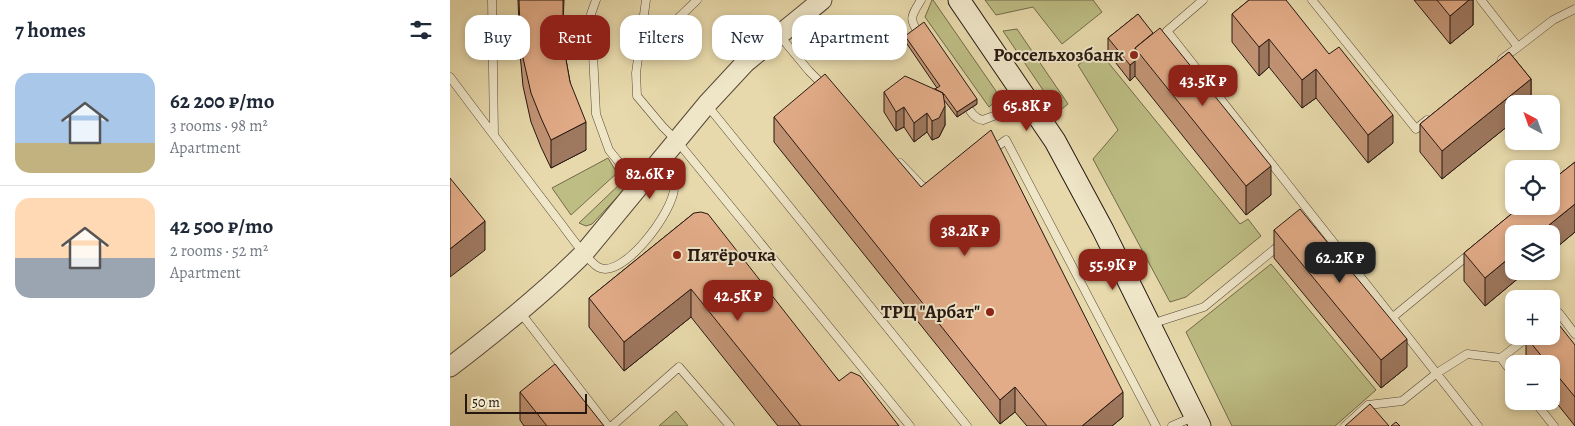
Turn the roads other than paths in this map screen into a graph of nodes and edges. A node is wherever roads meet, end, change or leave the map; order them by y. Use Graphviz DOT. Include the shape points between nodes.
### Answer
graph roads {
  1 [pos="492,0"];
  2 [pos="596,0"];
  3 [pos="646,0"];
  4 [pos="697,0"];
  5 [pos="822,0"];
  6 [pos="921,0"];
  7 [pos="959,0"];
  8 [pos="1203,0"];
  9 [pos="1312,0"];
  10 [pos="1481,0"];
  11 [pos="1575,9"];
  12 [pos="644,15"];
  13 [pos="681,15"];
  14 [pos="782,33"];
  15 [pos="782,39"];
  16 [pos="922,39"];
  17 [pos="1518,46"];
  18 [pos="638,60"];
  19 [pos="748,60"];
  20 [pos="1496,64"];
  21 [pos="450,77"];
  22 [pos="829,92"];
  23 [pos="959,93"];
  24 [pos="1029,103"];
  25 [pos="707,104"];
  26 [pos="1430,117"];
  27 [pos="494,135"];
  28 [pos="677,141"];
  29 [pos="982,157"];
  30 [pos="895,159"];
  31 [pos="658,163"];
  32 [pos="937,186"];
  33 [pos="639,187"];
  34 [pos="1312,218"];
  35 [pos="1305,224"];
  36 [pos="1291,236"];
  37 [pos="1475,249"];
  38 [pos="584,253"];
  39 [pos="520,312"];
  40 [pos="1560,314"];
  41 [pos="1393,317"];
  42 [pos="1150,325"];
  43 [pos="1575,334"];
  44 [pos="1518,345"];
  45 [pos="1501,358"];
  46 [pos="1505,363"];
  47 [pos="450,367"];
  48 [pos="1436,373"];
  49 [pos="1541,410"];
  50 [pos="1198,421"];
  51 [pos="608,426"];
  52 [pos="612,426"];
  53 [pos="730,426"];
  54 [pos="910,426"];
  55 [pos="967,426"];
  56 [pos="1156,426"];
  57 [pos="1172,426"];
  58 [pos="1345,426"];
  59 [pos="1478,426"];
  60 [pos="1554,426"];
  1 -- 27 [label="lane"];
  2 -- 33 [label="lane" via="591,14 596,114 609,150"];
  3 -- 12 [label="lane"];
  4 -- 13 [label="lane"];
  5 -- 14 [label="street"];
  6 -- 16 [label="lane" via="911,18"];
  7 -- 24 [label="main road"];
  8 -- 34 [label="lane" via="1167,31"];
  9 -- 26 [label="lane" via="1416,129"];
  10 -- 17 [label="lane"];
  11 -- 17 [label="lane" via="1553,20"];
  15 -- 22 [label="lane"];
  17 -- 20 [label="lane"];
  18 -- 28 [label="lane" via="637,96"];
  19 -- 25 [label="street"];
  21 -- 27 [label="lane"];
  23 -- 24 [label="lane" via="978,120"];
  24 -- 42 [label="main road" via="1055,141"];
  25 -- 28 [label="street"];
  25 -- 55 [label="lane"];
  27 -- 38 [label="lane"];
  28 -- 31 [label="street"];
  28 -- 54 [label="lane"];
  29 -- 56 [label="lane" via="1006,140"];
  30 -- 32 [label="lane" via="922,186"];
  31 -- 33 [label="street"];
  31 -- 38 [label="lane" via="669,174 674,188 669,205 656,227 620,264 605,270 597,267"];
  33 -- 38 [label="street"];
  34 -- 35 [label="lane"];
  34 -- 41 [label="lane"];
  36 -- 42 [label="lane" via="1204,307"];
  37 -- 41 [label="lane"];
  38 -- 39 [label="street"];
  39 -- 47 [label="street"];
  39 -- 51 [label="lane"];
  40 -- 43 [label="lane"];
  41 -- 48 [label="lane"];
  42 -- 50 [label="main road"];
  44 -- 45 [label="lane"];
  45 -- 46 [label="lane"];
  45 -- 48 [label="lane" via="1467,354"];
  48 -- 58 [label="lane" via="1402,401 1368,405"];
  48 -- 59 [label="lane"];
  49 -- 60 [label="lane"];
  50 -- 57 [label="lane"];
  52 -- 53 [label="lane" via="679,367"];
}
